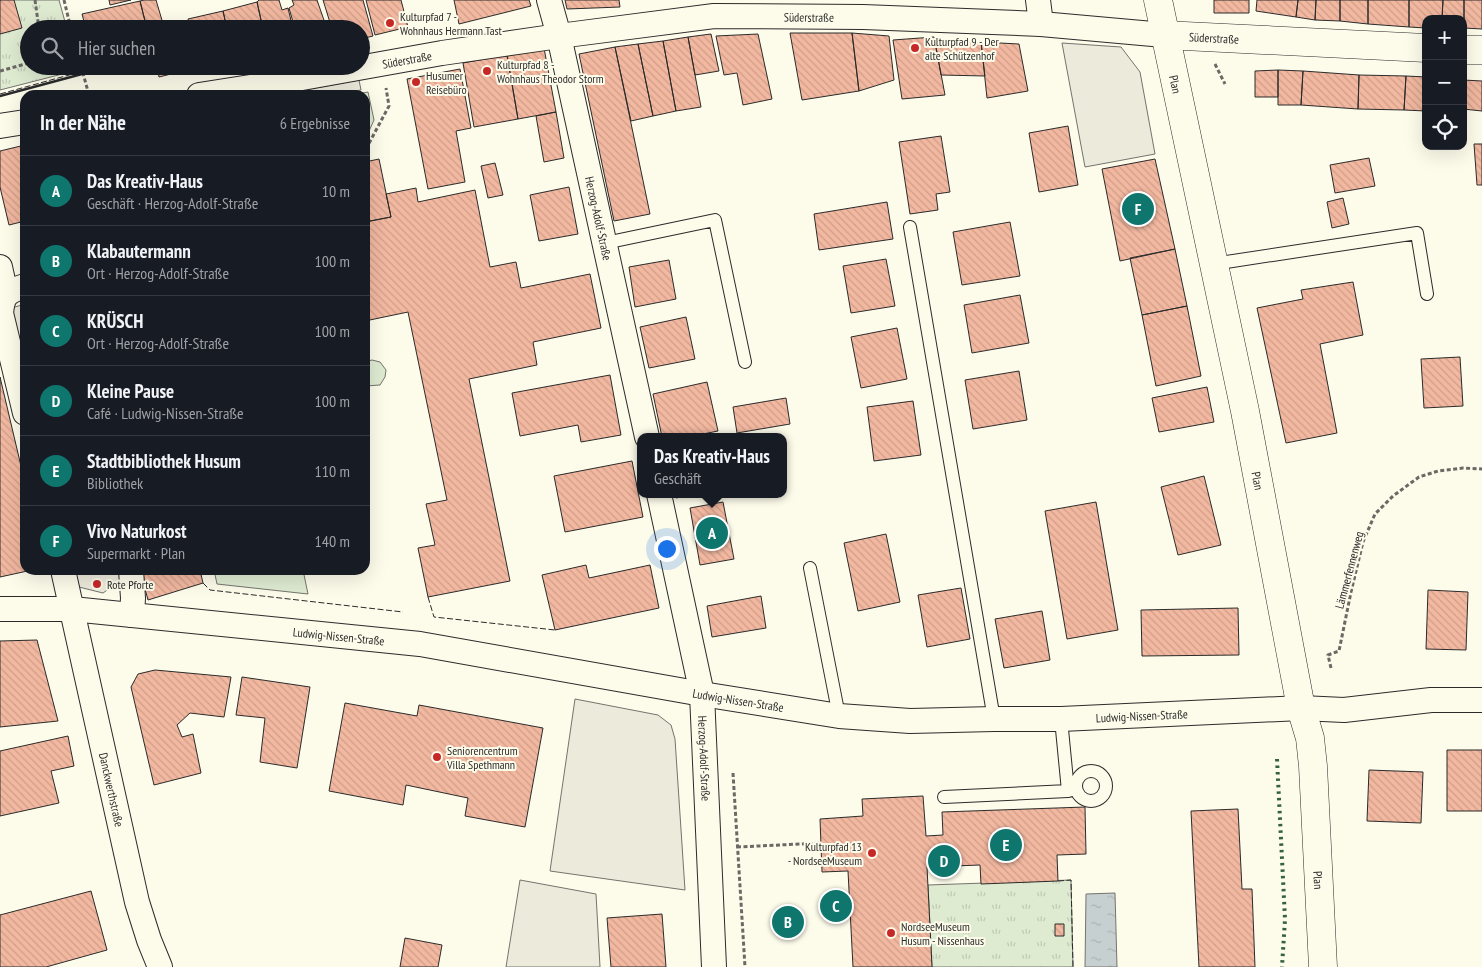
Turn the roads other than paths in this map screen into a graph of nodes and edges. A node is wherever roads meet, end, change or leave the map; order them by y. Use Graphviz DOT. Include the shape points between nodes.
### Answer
graph roads {
  1 [pos="549,0"];
  2 [pos="1038,0"];
  3 [pos="1158,0"];
  4 [pos="1040,24"];
  5 [pos="1164,35"];
  6 [pos="559,36"];
  7 [pos="1422,48"];
  8 [pos="1467,50"];
  9 [pos="1482,50"];
  10 [pos="370,66"];
  11 [pos="319,75"];
  12 [pos="231,90"];
  13 [pos="20,123"];
  14 [pos="0,126"];
  15 [pos="910,227"];
  16 [pos="605,243"];
  17 [pos="1213,264"];
  18 [pos="0,267"];
  19 [pos="16,290"];
  20 [pos="1427,294"];
  21 [pos="745,362"];
  22 [pos="20,392"];
  23 [pos="646,433"];
  24 [pos="660,498"];
  25 [pos="810,568"];
  26 [pos="64,575"];
  27 [pos="132,575"];
  28 [pos="0,609"];
  29 [pos="72,609"];
  30 [pos="132,615"];
  31 [pos="702,694"];
  32 [pos="1482,700"];
  33 [pos="1301,708"];
  34 [pos="839,716"];
  35 [pos="994,719"];
  36 [pos="1061,719"];
  37 [pos="944,797"];
  38 [pos="160,967"];
  39 [pos="714,967"];
  40 [pos="1323,967"];
  1 -- 6 [label="street, Herzog-Adolf-Straße"];
  2 -- 4 [label="street"];
  3 -- 5 [label="main road, Plan"];
  4 -- 5 [label="street, Süderstraße"];
  4 -- 6 [label="street, Süderstraße" via="864,17 714,16"];
  5 -- 7 [label="main road, Süderstraße"];
  5 -- 17 [label="main road, Plan"];
  6 -- 10 [label="street, Süderstraße"];
  6 -- 16 [label="street, Herzog-Adolf-Straße"];
  8 -- 9 [label="main road"];
  11 -- 12 [label="street, Süderstraße"];
  13 -- 14 [label="street"];
  15 -- 35 [label="lane"];
  16 -- 21 [label="lane" via="715,220"];
  16 -- 23 [label="street, Herzog-Adolf-Straße"];
  17 -- 20 [label="lane" via="1417,233"];
  17 -- 33 [label="main road, Plan" via="1245,411"];
  18 -- 19 [label="street"];
  19 -- 22 [label="street" via="2,303 1,313"];
  24 -- 31 [label="street, Herzog-Adolf-Straße"];
  25 -- 34 [label="lane"];
  26 -- 29 [label="street"];
  27 -- 30 [label="street"];
  28 -- 29 [label="street, Ludwig-Nissen-Straße"];
  29 -- 30 [label="street, Ludwig-Nissen-Straße"];
  29 -- 38 [label="street, Danckwerthstraße" via="137,902"];
  30 -- 31 [label="street, Ludwig-Nissen-Straße" via="420,644"];
  31 -- 34 [label="street, Ludwig-Nissen-Straße"];
  31 -- 39 [label="street, Herzog-Adolf-Straße"];
  32 -- 33 [label="street, Ludwig-Nissen-Straße" via="1431,700 1344,710"];
  33 -- 36 [label="street, Ludwig-Nissen-Straße"];
  33 -- 40 [label="main road, Plan" via="1310,738 1313,766"];
  34 -- 35 [label="street, Ludwig-Nissen-Straße" via="910,721"];
  35 -- 36 [label="street, Ludwig-Nissen-Straße"];
  36 -- 37 [label="lane" via="1072,790"];
}
